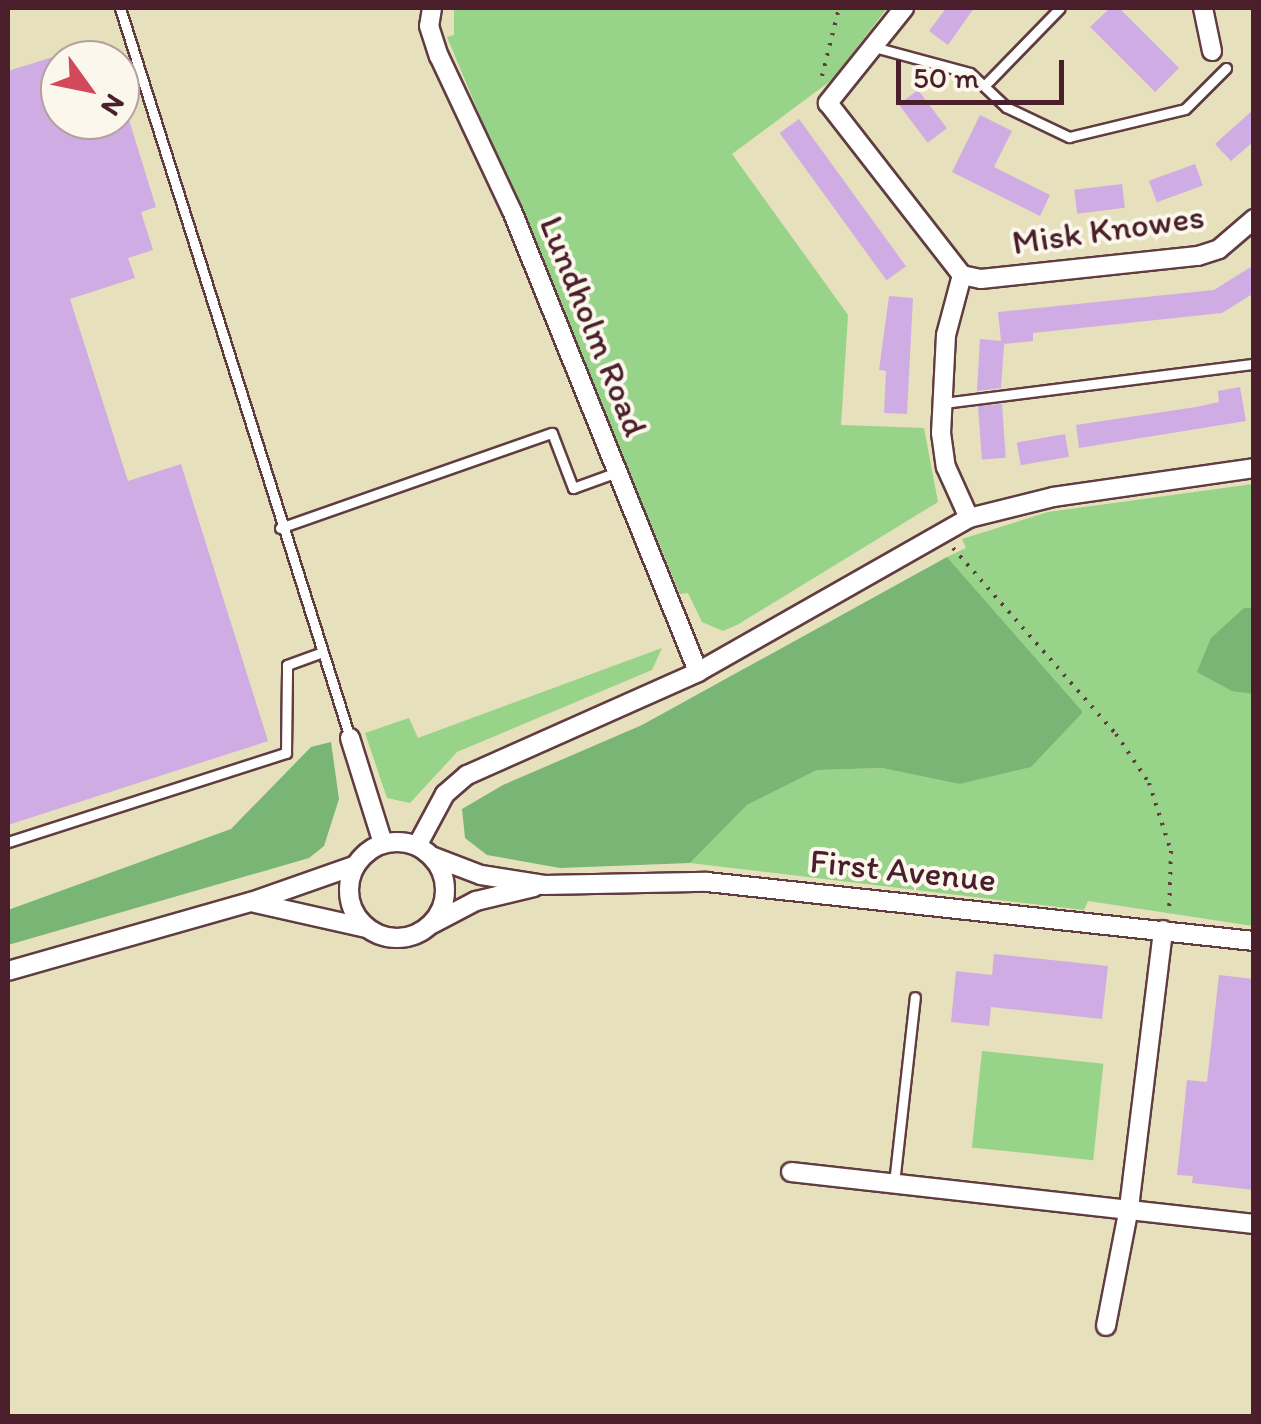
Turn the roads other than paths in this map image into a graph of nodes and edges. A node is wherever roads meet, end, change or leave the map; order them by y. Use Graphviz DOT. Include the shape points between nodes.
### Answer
graph roads {
  1 [pos="120,8"];
  2 [pos="432,8"];
  3 [pos="904,8"];
  4 [pos="1060,8"];
  5 [pos="1199,8"];
  6 [pos="874,47"];
  7 [pos="1212,51"];
  8 [pos="1226,68"];
  9 [pos="985,86"];
  10 [pos="1254,219"];
  11 [pos="962,275"];
  12 [pos="1254,364"];
  13 [pos="942,403"];
  14 [pos="1254,468"];
  15 [pos="617,472"];
  16 [pos="968,518"];
  17 [pos="280,528"];
  18 [pos="323,652"];
  19 [pos="698,672"];
  20 [pos="350,738"];
  21 [pos="8,842"];
  22 [pos="383,843"];
  23 [pos="424,851"];
  24 [pos="356,865"];
  25 [pos="544,885"];
  26 [pos="251,902"];
  27 [pos="430,925"];
  28 [pos="367,928"];
  29 [pos="1165,930"];
  30 [pos="1254,941"];
  31 [pos="8,971"];
  32 [pos="916,997"];
  33 [pos="791,1172"];
  34 [pos="894,1183"];
  35 [pos="1129,1208"];
  36 [pos="1254,1224"];
  37 [pos="1106,1326"];
  1 -- 17 [label="lane"];
  2 -- 15 [label="street, Lundholm Road" via="429,26 439,56 512,211"];
  3 -- 6 [label="street"];
  4 -- 9 [label="lane"];
  5 -- 7 [label="street"];
  6 -- 9 [label="lane" via="970,73"];
  6 -- 11 [label="street" via="828,103"];
  8 -- 9 [label="lane" via="1185,109 1069,137 1006,107"];
  10 -- 11 [label="street, Misk Knowes" via="1210,254 981,279"];
  11 -- 13 [label="street" via="951,304"];
  12 -- 13 [label="lane"];
  13 -- 16 [label="street" via="946,466"];
  14 -- 16 [label="street" via="1052,497"];
  15 -- 17 [label="lane" via="573,488 552,433"];
  15 -- 19 [label="street, Lundholm Road"];
  16 -- 19 [label="street"];
  17 -- 18 [label="lane"];
  18 -- 20 [label="lane"];
  18 -- 21 [label="lane" via="288,664 286,753"];
  19 -- 23 [label="street" via="467,776 445,794"];
  20 -- 22 [label="street"];
  22 -- 23 [label="street"];
  22 -- 24 [label="street"];
  23 -- 25 [label="street, First Avenue" via="481,875"];
  23 -- 27 [label="street" via="447,887"];
  24 -- 26 [label="street"];
  24 -- 28 [label="street" via="349,895"];
  25 -- 27 [label="street, First Avenue" via="476,901"];
  25 -- 29 [label="street, First Avenue" via="707,882"];
  26 -- 28 [label="street"];
  26 -- 31 [label="street"];
  27 -- 28 [label="street" via="400,938"];
  29 -- 30 [label="street, First Avenue"];
  29 -- 35 [label="street"];
  32 -- 34 [label="lane"];
  33 -- 34 [label="street"];
  34 -- 35 [label="street"];
  35 -- 36 [label="street"];
  35 -- 37 [label="street"];
}
